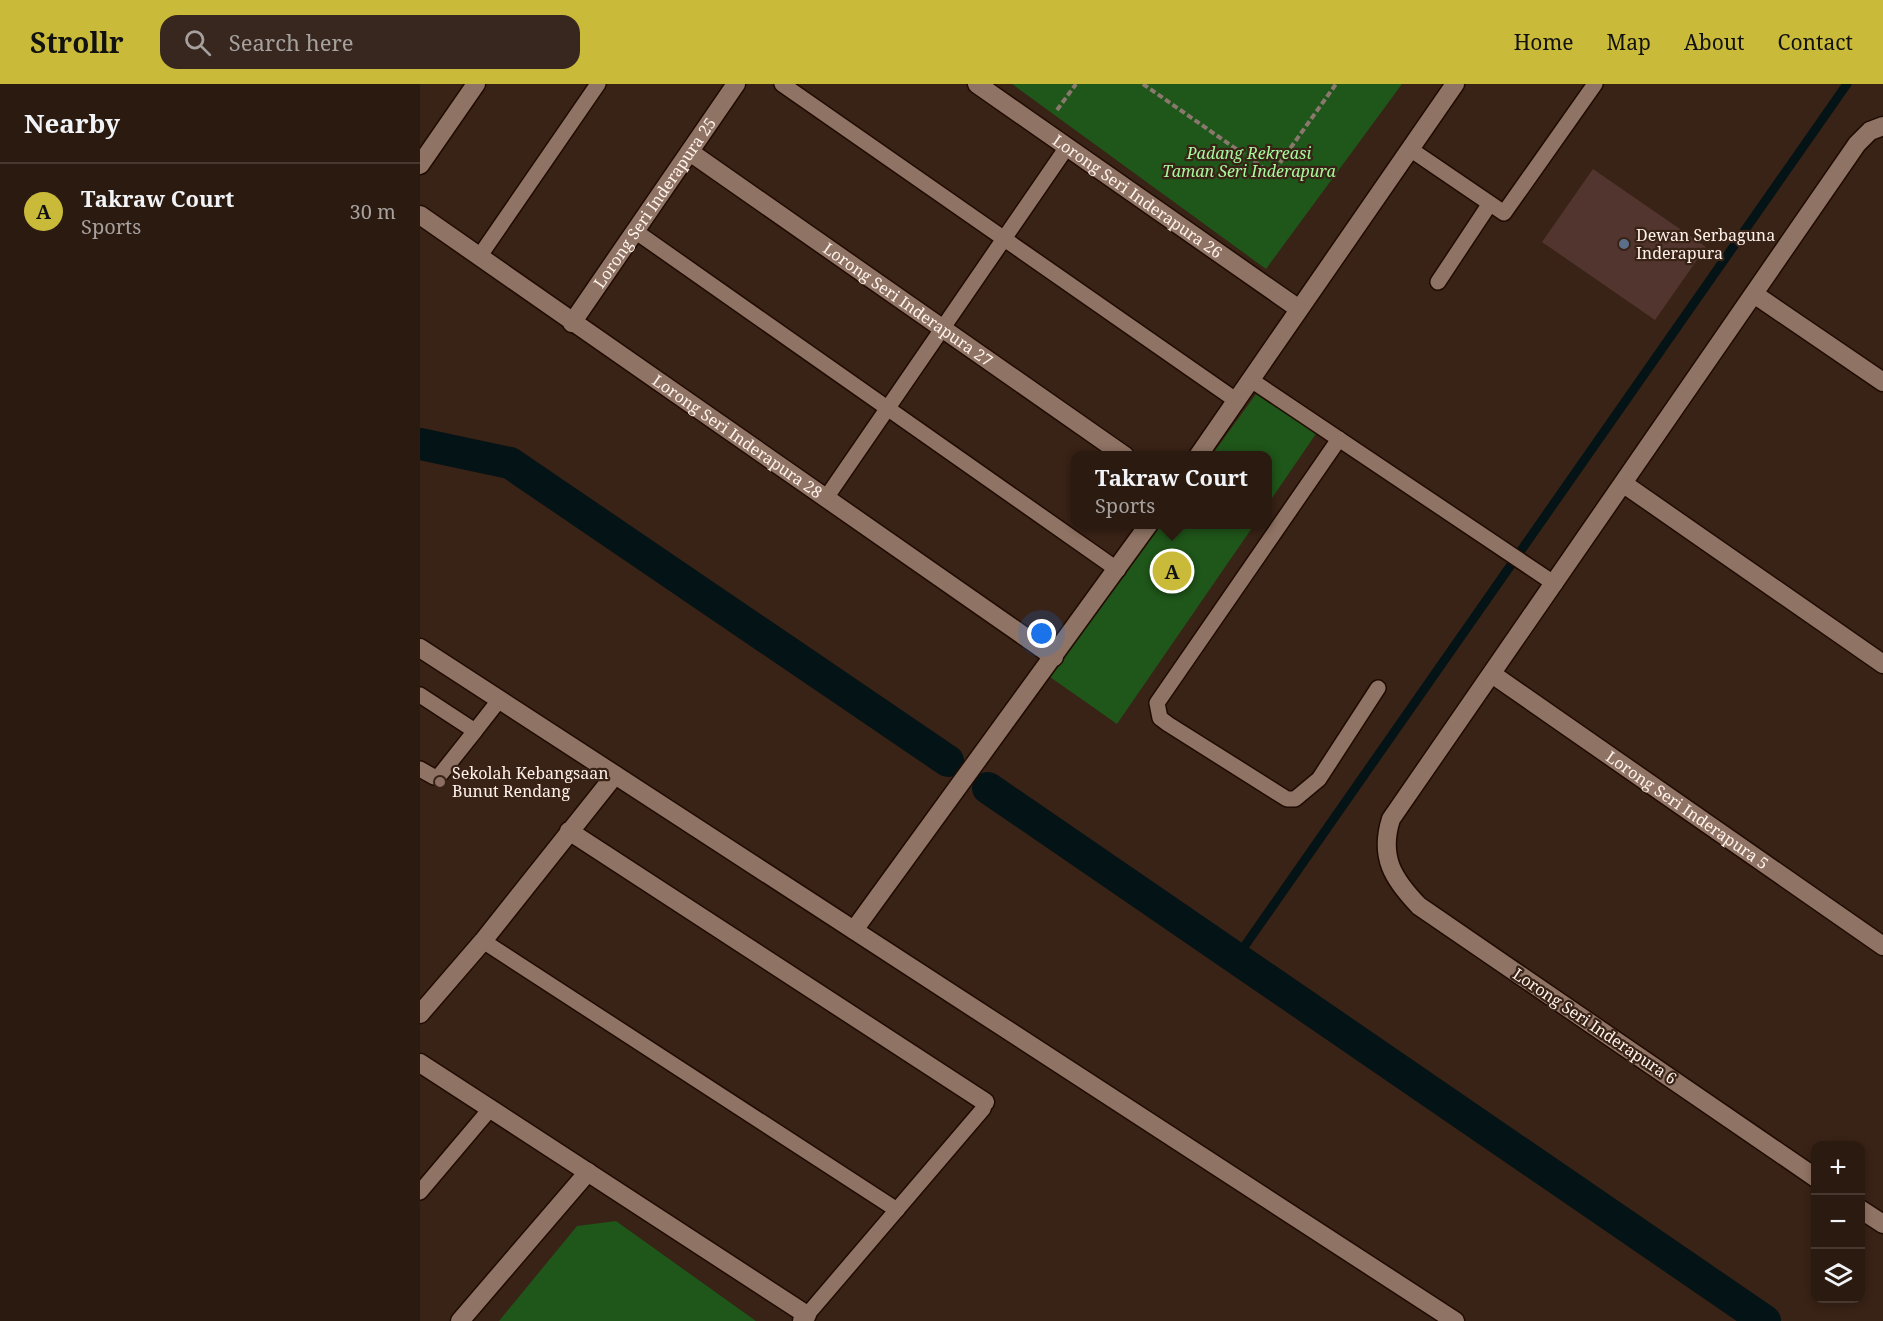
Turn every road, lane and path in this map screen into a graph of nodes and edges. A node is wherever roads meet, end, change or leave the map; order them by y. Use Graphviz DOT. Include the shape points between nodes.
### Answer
graph roads {
  1 [pos="476,84"];
  2 [pos="598,84"];
  3 [pos="736,84"];
  4 [pos="782,84"];
  5 [pos="977,84"];
  6 [pos="1076,84"];
  7 [pos="1143,84"];
  8 [pos="1336,84"];
  9 [pos="1455,84"];
  10 [pos="1595,84"];
  11 [pos="1883,126"];
  12 [pos="1043,130"];
  13 [pos="1067,147"];
  14 [pos="1410,149"];
  15 [pos="690,152"];
  16 [pos="420,165"];
  17 [pos="1489,205"];
  18 [pos="420,215"];
  19 [pos="635,231"];
  20 [pos="1005,239"];
  21 [pos="479,257"];
  22 [pos="1438,282"];
  23 [pos="1754,294"];
  24 [pos="1299,309"];
  25 [pos="572,323"];
  26 [pos="944,327"];
  27 [pos="1251,380"];
  28 [pos="1883,382"];
  29 [pos="1237,402"];
  30 [pos="887,408"];
  31 [pos="1339,439"];
  32 [pos="1118,451"];
  33 [pos="1202,451"];
  34 [pos="1624,484"];
  35 [pos="826,498"];
  36 [pos="1146,529"];
  37 [pos="1118,570"];
  38 [pos="1555,584"];
  39 [pos="420,648"];
  40 [pos="1054,657"];
  41 [pos="1883,664"];
  42 [pos="1492,674"];
  43 [pos="1378,688"];
  44 [pos="420,695"];
  45 [pos="500,699"];
  46 [pos="475,731"];
  47 [pos="420,769"];
  48 [pos="615,775"];
  49 [pos="569,831"];
  50 [pos="854,930"];
  51 [pos="483,941"];
  52 [pos="1883,946"];
  53 [pos="420,1014"];
  54 [pos="420,1063"];
  55 [pos="985,1102"];
  56 [pos="491,1108"];
  57 [pos="588,1172"];
  58 [pos="1811,1175"];
  59 [pos="420,1192"];
  60 [pos="897,1210"];
  61 [pos="1865,1212"];
  62 [pos="1883,1224"];
  63 [pos="805,1318"];
  64 [pos="460,1321"];
  65 [pos="1455,1321"];
  1 -- 16 [label="street"];
  2 -- 21 [label="lane"];
  3 -- 15 [label="street, Lorong Seri Inderapura 25"];
  4 -- 20 [label="lane"];
  5 -- 12 [label="street, Lorong Seri Inderapura 26"];
  6 -- 12 [label="path"];
  7 -- 8 [label="path" via="1272,174"];
  9 -- 14 [label="street"];
  10 -- 17 [label="lane" via="1509,209 1504,213"];
  11 -- 23 [label="street" via="1870,131 1857,144"];
  12 -- 13 [label="street, Lorong Seri Inderapura 26"];
  13 -- 20 [label="lane"];
  13 -- 24 [label="street, Lorong Seri Inderapura 26"];
  14 -- 17 [label="lane"];
  14 -- 24 [label="street"];
  15 -- 19 [label="street, Lorong Seri Inderapura 25"];
  15 -- 26 [label="street, Lorong Seri Inderapura 27"];
  17 -- 22 [label="lane"];
  18 -- 21 [label="street, Lorong Seri Inderapura 28"];
  19 -- 25 [label="street, Lorong Seri Inderapura 25"];
  19 -- 30 [label="lane"];
  20 -- 26 [label="lane"];
  20 -- 29 [label="lane"];
  21 -- 25 [label="street, Lorong Seri Inderapura 28"];
  23 -- 28 [label="street"];
  23 -- 34 [label="street"];
  24 -- 27 [label="street"];
  25 -- 35 [label="street, Lorong Seri Inderapura 28"];
  26 -- 30 [label="lane"];
  26 -- 32 [label="street, Lorong Seri Inderapura 27"];
  27 -- 29 [label="street"];
  27 -- 31 [label="lane"];
  29 -- 33 [label="street"];
  30 -- 35 [label="lane"];
  30 -- 37 [label="lane"];
  31 -- 38 [label="lane"];
  31 -- 43 [label="lane" via="1157,703 1158,712 1168,724 1287,799 1294,799 1319,778"];
  34 -- 38 [label="street"];
  34 -- 41 [label="street"];
  35 -- 40 [label="street, Lorong Seri Inderapura 28"];
  36 -- 37 [label="street"];
  37 -- 40 [label="street"];
  38 -- 42 [label="street"];
  39 -- 45 [label="street"];
  40 -- 50 [label="street"];
  42 -- 52 [label="street, Lorong Seri Inderapura 5"];
  42 -- 58 [label="street, Lorong Seri Inderapura 6" via="1391,819 1385,838 1389,862 1399,885 1419,906"];
  44 -- 46 [label="lane"];
  45 -- 46 [label="lane"];
  45 -- 48 [label="street"];
  46 -- 47 [label="lane" via="440,775 434,777"];
  48 -- 49 [label="street"];
  48 -- 50 [label="street"];
  49 -- 51 [label="street"];
  49 -- 55 [label="street"];
  50 -- 65 [label="street"];
  51 -- 53 [label="street"];
  51 -- 60 [label="lane"];
  54 -- 56 [label="street"];
  55 -- 60 [label="lane"];
  56 -- 57 [label="street"];
  56 -- 59 [label="lane"];
  57 -- 63 [label="street"];
  57 -- 64 [label="street"];
  60 -- 63 [label="lane"];
  61 -- 62 [label="street"];
}
